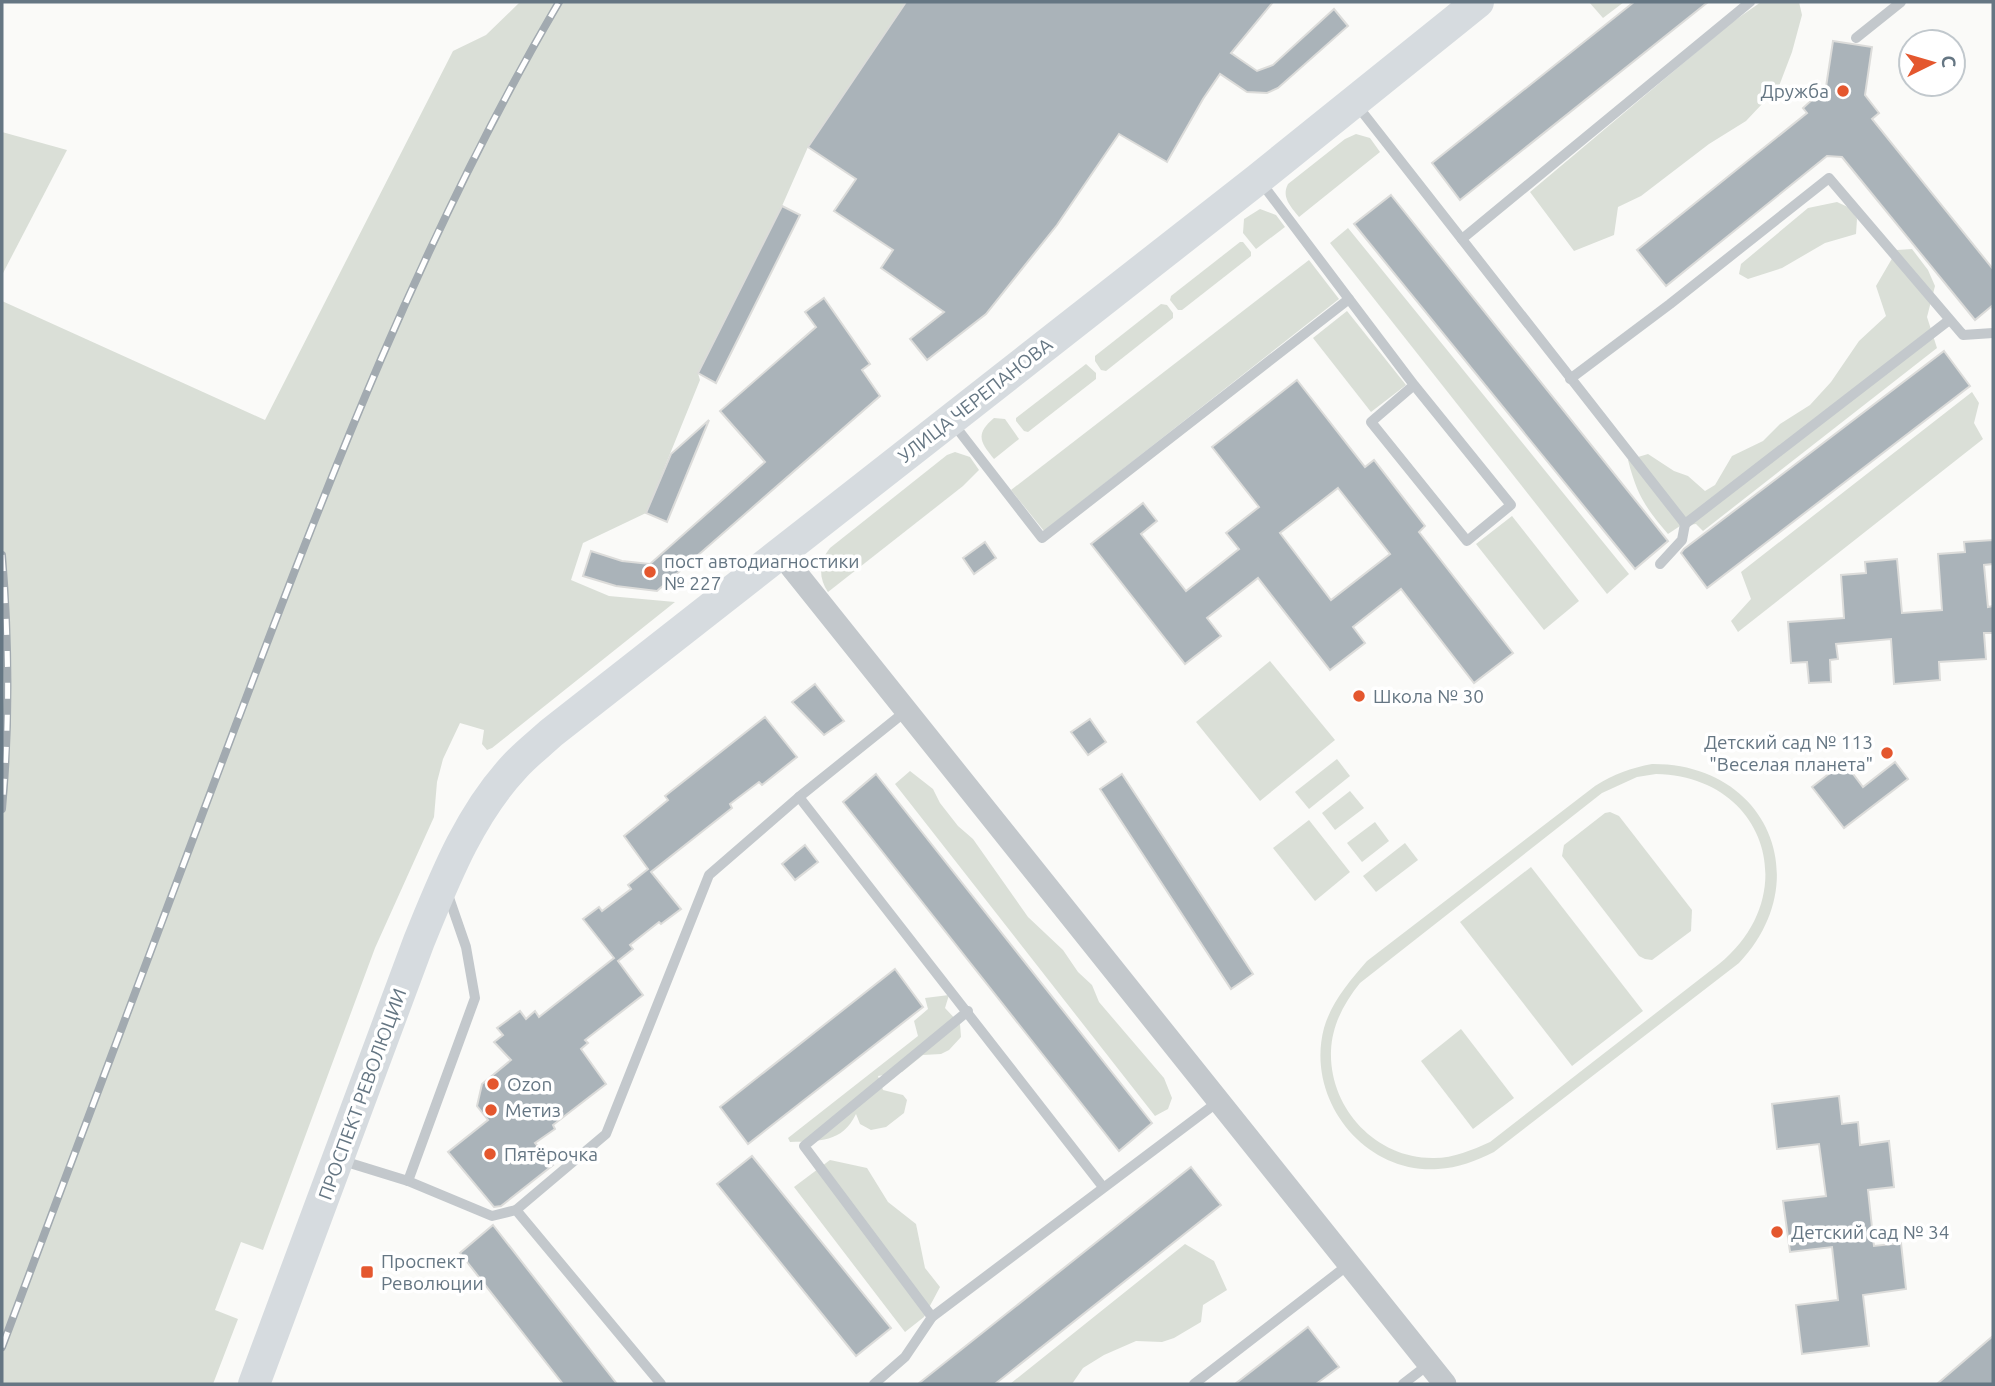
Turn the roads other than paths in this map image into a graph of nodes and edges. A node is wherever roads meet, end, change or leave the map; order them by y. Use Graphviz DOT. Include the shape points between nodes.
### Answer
graph roads {
  1 [pos="1478,2"];
  2 [pos="1750,2"];
  3 [pos="1901,2"];
  4 [pos="1856,38"];
  5 [pos="1354,102"];
  6 [pos="1258,179"];
  7 [pos="1462,239"];
  8 [pos="1349,299"];
  9 [pos="1948,321"];
  10 [pos="1993,333"];
  11 [pos="1570,379"];
  12 [pos="1414,384"];
  13 [pos="950,420"];
  14 [pos="1685,524"];
  15 [pos="781,554"];
  16 [pos="1660,564"];
  17 [pos="906,711"];
  18 [pos="799,797"];
  19 [pos="482,809"];
  20 [pos="443,882"];
  21 [pos="968,1011"];
  22 [pos="1219,1101"];
  23 [pos="338,1159"];
  24 [pos="408,1181"];
  25 [pos="1103,1187"];
  26 [pos="516,1210"];
  27 [pos="1349,1265"];
  28 [pos="932,1317"];
  29 [pos="1429,1364"];
  30 [pos="254,1384"];
  31 [pos="661,1384"];
  32 [pos="874,1384"];
  33 [pos="1194,1384"];
  34 [pos="1403,1384"];
  35 [pos="1445,1384"];
  1 -- 5 [label="main road, УЛИЦА ЧЕРЕПАНОВА"];
  2 -- 7 [label="lane"];
  3 -- 4 [label="lane"];
  5 -- 6 [label="main road, УЛИЦА ЧЕРЕПАНОВА"];
  5 -- 7 [label="lane"];
  6 -- 8 [label="lane"];
  6 -- 13 [label="main road, УЛИЦА ЧЕРЕПАНОВА"];
  7 -- 11 [label="lane"];
  8 -- 12 [label="lane"];
  8 -- 13 [label="lane" via="1042,538"];
  9 -- 10 [label="lane" via="1963,335"];
  9 -- 11 [label="lane" via="1829,178"];
  9 -- 14 [label="lane"];
  11 -- 14 [label="lane"];
  12 -- 12 [label="lane" via="1511,505 1466,541 1371,422"];
  13 -- 15 [label="main road, УЛИЦА ЧЕРЕПАНОВА"];
  14 -- 16 [label="lane" via="1682,540"];
  15 -- 17 [label="street"];
  15 -- 19 [label="main road, УЛИЦА ЧЕРЕПАНОВА" via="551,733 514,767"];
  17 -- 18 [label="lane"];
  17 -- 22 [label="street"];
  18 -- 21 [label="lane"];
  18 -- 26 [label="lane" via="709,875 607,1134"];
  19 -- 20 [label="main road, ПРОСПЕКТ РЕВОЛЮЦИИ"];
  20 -- 23 [label="main road, ПРОСПЕКТ РЕВОЛЮЦИИ"];
  20 -- 24 [label="lane" via="466,947 475,998"];
  21 -- 25 [label="lane"];
  21 -- 28 [label="lane" via="804,1146"];
  22 -- 25 [label="lane"];
  22 -- 27 [label="street"];
  23 -- 24 [label="lane"];
  23 -- 30 [label="main road, ПРОСПЕКТ РЕВОЛЮЦИИ"];
  24 -- 26 [label="lane" via="492,1216"];
  25 -- 28 [label="lane"];
  26 -- 31 [label="lane"];
  27 -- 29 [label="street"];
  27 -- 33 [label="lane"];
  28 -- 32 [label="lane" via="905,1357"];
  29 -- 34 [label="lane"];
  29 -- 35 [label="street"];
}
